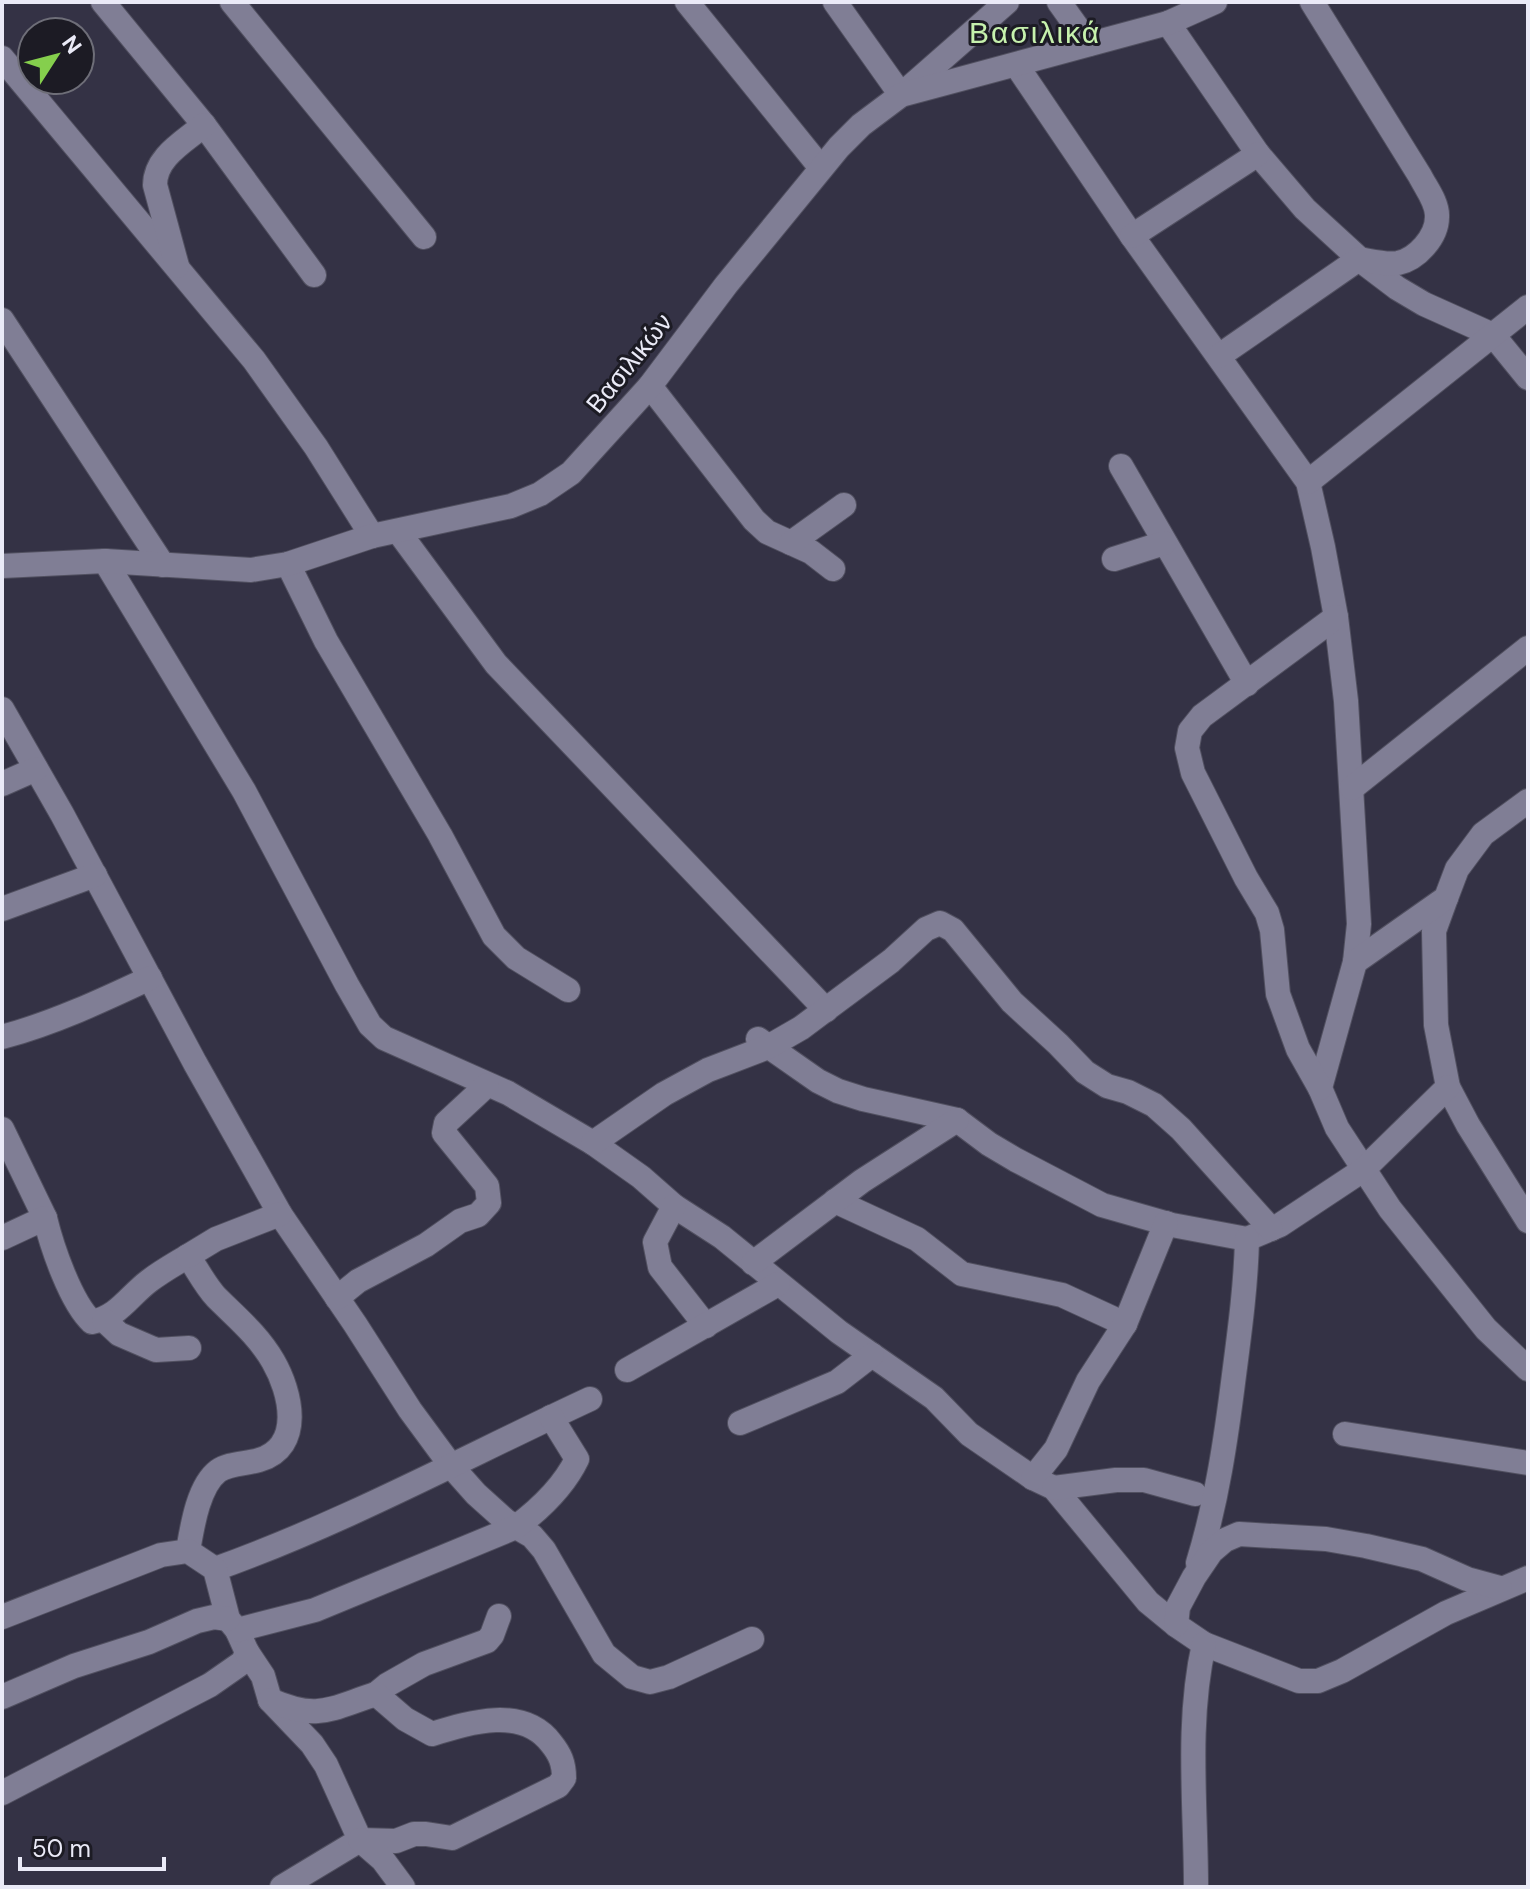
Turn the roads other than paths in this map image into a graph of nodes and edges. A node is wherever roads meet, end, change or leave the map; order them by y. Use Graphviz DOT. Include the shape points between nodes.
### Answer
graph roads {
  1 [pos="103,2"];
  2 [pos="232,2"];
  3 [pos="687,2"];
  4 [pos="835,2"];
  5 [pos="1007,2"];
  6 [pos="1059,2"];
  7 [pos="1215,2"];
  8 [pos="1312,2"];
  9 [pos="1168,23"];
  10 [pos="1089,44"];
  11 [pos="2,58"];
  12 [pos="1017,66"];
  13 [pos="901,95"];
  14 [pos="204,125"];
  15 [pos="1258,154"];
  16 [pos="821,168"];
  17 [pos="1132,236"];
  18 [pos="424,237"];
  19 [pos="1359,259"];
  20 [pos="179,273"];
  21 [pos="314,275"];
  22 [pos="1528,307"];
  23 [pos="2,320"];
  24 [pos="1493,335"];
  25 [pos="1219,356"];
  26 [pos="1528,378"];
  27 [pos="650,386"];
  28 [pos="1121,466"];
  29 [pos="1308,482"];
  30 [pos="844,505"];
  31 [pos="398,531"];
  32 [pos="372,536"];
  33 [pos="791,543"];
  34 [pos="1164,543"];
  35 [pos="1114,559"];
  36 [pos="105,561"];
  37 [pos="288,564"];
  38 [pos="163,565"];
  39 [pos="2,566"];
  40 [pos="833,569"];
  41 [pos="1336,617"];
  42 [pos="1528,648"];
  43 [pos="1247,684"];
  44 [pos="2,709"];
  45 [pos="36,769"];
  46 [pos="2,784"];
  47 [pos="1352,788"];
  48 [pos="1526,806"];
  49 [pos="95,875"];
  50 [pos="1446,898"];
  51 [pos="2,909"];
  52 [pos="1355,962"];
  53 [pos="150,978"];
  54 [pos="568,990"];
  55 [pos="826,1010"];
  56 [pos="2,1037"];
  57 [pos="762,1042"];
  58 [pos="487,1085"];
  59 [pos="1448,1087"];
  60 [pos="1320,1088"];
  61 [pos="957,1120"];
  62 [pos="2,1129"];
  63 [pos="593,1143"];
  64 [pos="1363,1170"];
  65 [pos="835,1201"];
  66 [pos="674,1206"];
  67 [pos="280,1214"];
  68 [pos="45,1218"];
  69 [pos="1528,1221"];
  70 [pos="1166,1223"];
  71 [pos="1271,1229"];
  72 [pos="2,1238"];
  73 [pos="1247,1239"];
  74 [pos="786,1240"];
  75 [pos="188,1256"];
  76 [pos="753,1263"];
  77 [pos="782,1287"];
  78 [pos="337,1298"];
  79 [pos="104,1320"];
  80 [pos="1125,1324"];
  81 [pos="706,1326"];
  82 [pos="189,1348"];
  83 [pos="872,1355"];
  84 [pos="1528,1369"];
  85 [pos="627,1370"];
  86 [pos="590,1399"];
  87 [pos="551,1417"];
  88 [pos="740,1423"];
  89 [pos="1345,1434"];
  90 [pos="1528,1463"];
  91 [pos="452,1467"];
  92 [pos="1044,1483"];
  93 [pos="1195,1494"];
  94 [pos="516,1527"];
  95 [pos="188,1551"];
  96 [pos="215,1569"];
  97 [pos="1194,1577"];
  98 [pos="1528,1578"];
  99 [pos="1500,1588"];
  100 [pos="499,1616"];
  101 [pos="2,1617"];
  102 [pos="1176,1625"];
  103 [pos="237,1633"];
  104 [pos="752,1639"];
  105 [pos="1204,1644"];
  106 [pos="376,1694"];
  107 [pos="2,1697"];
  108 [pos="270,1700"];
  109 [pos="2,1793"];
  110 [pos="360,1840"];
  111 [pos="282,1887"];
  112 [pos="403,1887"];
  113 [pos="1196,1887"];
  1 -- 14 [label="street"];
  2 -- 18 [label="street"];
  3 -- 16 [label="street"];
  4 -- 13 [label="street"];
  5 -- 13 [label="street"];
  6 -- 10 [label="street"];
  7 -- 9 [label="street, Βασιλικών"];
  8 -- 19 [label="street" via="1420,176 1437,217 1432,237 1416,254 1398,263"];
  9 -- 10 [label="street, Βασιλικών"];
  9 -- 15 [label="street"];
  10 -- 12 [label="street, Βασιλικών"];
  11 -- 20 [label="street"];
  12 -- 13 [label="street, Βασιλικών"];
  12 -- 17 [label="street"];
  13 -- 16 [label="street, Βασιλικών" via="861,125"];
  14 -- 20 [label="street" via="156,167 155,185"];
  14 -- 21 [label="street"];
  15 -- 17 [label="street"];
  15 -- 19 [label="street" via="1305,209"];
  16 -- 27 [label="street, Βασιλικών"];
  17 -- 25 [label="street"];
  19 -- 24 [label="street" via="1424,304"];
  19 -- 25 [label="street"];
  20 -- 32 [label="street" via="254,360"];
  22 -- 24 [label="street"];
  23 -- 38 [label="street"];
  24 -- 26 [label="street"];
  24 -- 29 [label="street"];
  25 -- 29 [label="street"];
  27 -- 31 [label="street, Βασιλικών" via="571,473 540,494 497,510"];
  27 -- 33 [label="street" via="754,520"];
  28 -- 34 [label="street"];
  29 -- 41 [label="street"];
  30 -- 33 [label="street"];
  31 -- 32 [label="street, Βασιλικών"];
  31 -- 55 [label="street" via="496,664"];
  32 -- 37 [label="street, Βασιλικών"];
  33 -- 40 [label="street"];
  34 -- 35 [label="street"];
  34 -- 43 [label="street"];
  36 -- 38 [label="street, Βασιλικών"];
  36 -- 39 [label="street, Βασιλικών"];
  36 -- 58 [label="street" via="244,791 370,1025 384,1038"];
  37 -- 38 [label="street, Βασιλικών" via="251,570"];
  37 -- 54 [label="street" via="326,641 494,936 516,958"];
  41 -- 43 [label="street"];
  41 -- 47 [label="street"];
  42 -- 47 [label="street"];
  43 -- 60 [label="street" via="1202,716 1190,731 1187,748 1193,773 1267,913 1278,994 1298,1049"];
  44 -- 45 [label="street"];
  45 -- 46 [label="street"];
  45 -- 49 [label="street"];
  47 -- 52 [label="street" via="1359,924"];
  48 -- 50 [label="street" via="1483,834 1457,869"];
  49 -- 51 [label="street"];
  49 -- 53 [label="street"];
  50 -- 52 [label="street"];
  50 -- 59 [label="street" via="1434,931 1436,1025"];
  52 -- 60 [label="street"];
  53 -- 56 [label="street" via="61,1019"];
  53 -- 67 [label="street"];
  55 -- 57 [label="street" via="801,1028"];
  55 -- 71 [label="street" via="940,923 953,930 1012,1002 1085,1072 1154,1105 1181,1129"];
  57 -- 61 [label="street" via="838,1091"];
  57 -- 63 [label="street" via="664,1094"];
  58 -- 63 [label="street"];
  58 -- 78 [label="street" via="446,1123 444,1133 487,1186 489,1203 478,1215"];
  59 -- 64 [label="street"];
  59 -- 69 [label="street"];
  60 -- 64 [label="street"];
  61 -- 65 [label="street"];
  61 -- 70 [label="street" via="989,1144 1102,1205"];
  62 -- 68 [label="street"];
  63 -- 66 [label="street"];
  64 -- 71 [label="street"];
  64 -- 84 [label="street" via="1477,1319"];
  65 -- 74 [label="street"];
  65 -- 80 [label="street" via="917,1239 962,1274 1062,1295"];
  66 -- 76 [label="street"];
  66 -- 81 [label="street" via="655,1242 660,1267"];
  67 -- 75 [label="street"];
  67 -- 78 [label="street"];
  68 -- 72 [label="street"];
  68 -- 79 [label="street" via="83,1313 92,1322"];
  70 -- 73 [label="street"];
  70 -- 80 [label="street"];
  71 -- 73 [label="street"];
  73 -- 97 [label="street" via="1226,1446"];
  74 -- 76 [label="street"];
  74 -- 77 [label="street"];
  75 -- 79 [label="street"];
  75 -- 95 [label="street" via="213,1294 249,1326 273,1361 288,1393 289,1418 287,1440 277,1453 219,1470 210,1479 193,1517"];
  76 -- 77 [label="street"];
  77 -- 81 [label="street"];
  77 -- 83 [label="street"];
  78 -- 91 [label="street"];
  79 -- 82 [label="street" via="119,1334 156,1350"];
  80 -- 92 [label="street" via="1088,1381"];
  81 -- 85 [label="street"];
  83 -- 88 [label="street" via="837,1382"];
  83 -- 92 [label="street" via="934,1398 969,1434"];
  86 -- 87 [label="street"];
  87 -- 91 [label="street"];
  87 -- 94 [label="street" via="577,1459 547,1500"];
  89 -- 90 [label="street"];
  91 -- 94 [label="street"];
  91 -- 96 [label="street" via="263,1553"];
  92 -- 93 [label="street" via="1144,1480"];
  92 -- 102 [label="street" via="1148,1602"];
  94 -- 103 [label="street" via="315,1610"];
  94 -- 104 [label="street" via="544,1550 604,1654 632,1677 650,1682 669,1677"];
  95 -- 96 [label="street"];
  95 -- 101 [label="street" via="161,1555"];
  96 -- 103 [label="street"];
  97 -- 99 [label="street" via="1225,1540 1239,1534 1276,1535 1326,1539 1422,1559"];
  97 -- 102 [label="street" via="1178,1607"];
  98 -- 99 [label="street"];
  99 -- 105 [label="street" via="1318,1681 1299,1681"];
  100 -- 106 [label="street" via="487,1641 424,1664"];
  102 -- 105 [label="street"];
  103 -- 107 [label="street" via="214,1617 197,1621"];
  103 -- 108 [label="street" via="263,1676"];
  103 -- 109 [label="street" via="243,1662 210,1685"];
  105 -- 113 [label="street" via="1197,1676"];
  106 -- 108 [label="street" via="312,1712 297,1712"];
  106 -- 110 [label="street" via="432,1734 462,1724 512,1719 539,1729 561,1757 564,1778 542,1796 452,1838 414,1834 396,1841"];
  108 -- 110 [label="street" via="326,1765"];
  110 -- 111 [label="street"];
  110 -- 112 [label="street"];
}
